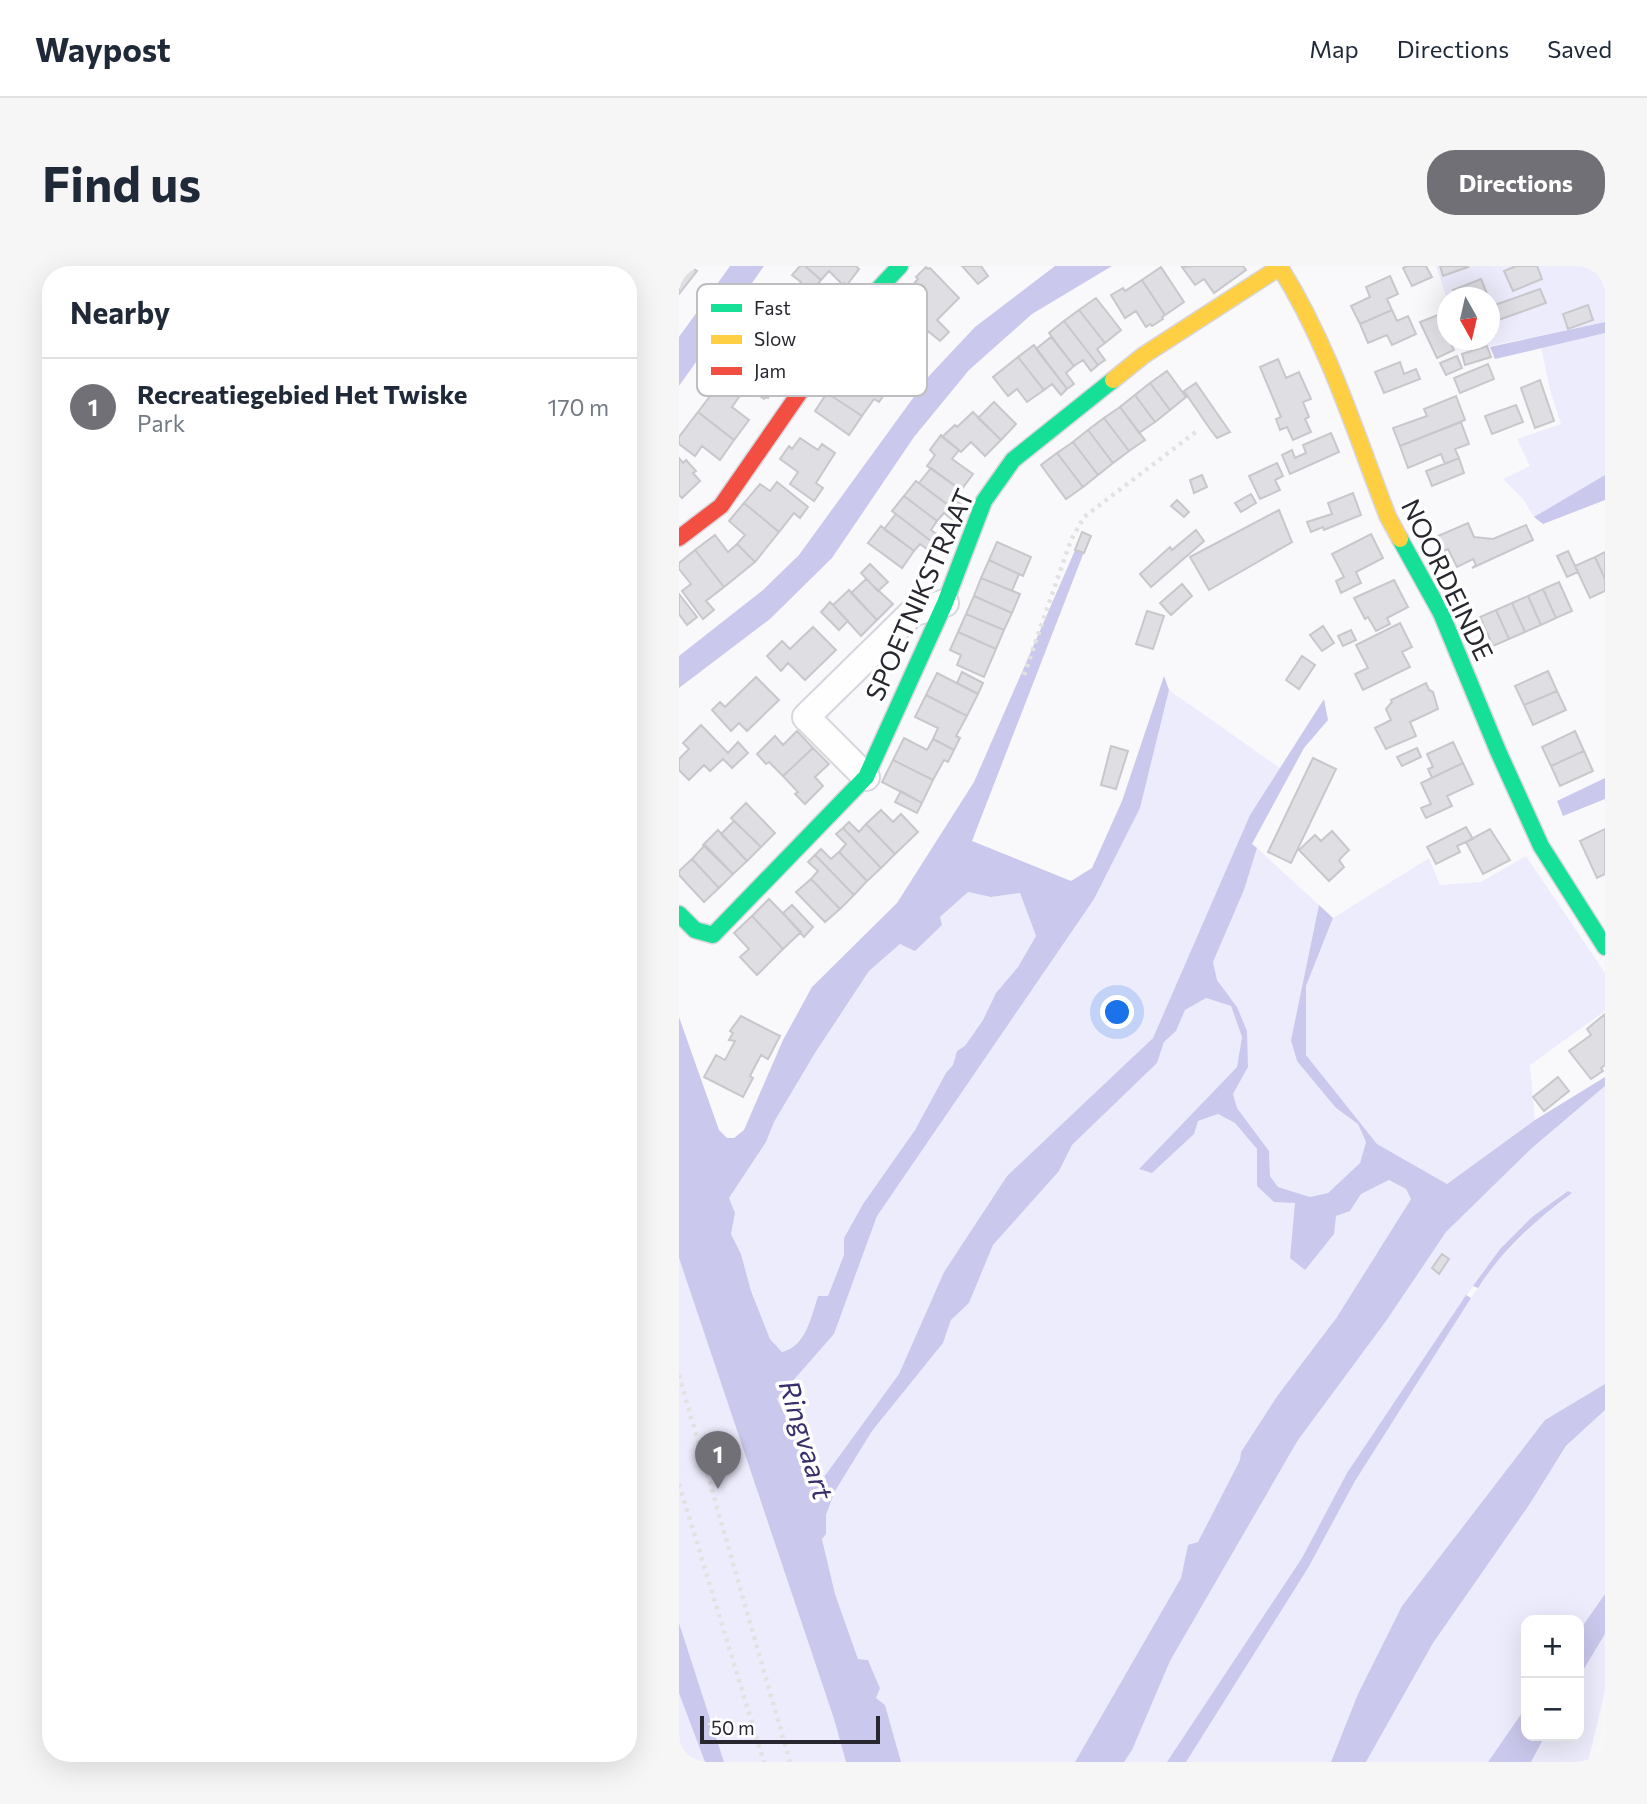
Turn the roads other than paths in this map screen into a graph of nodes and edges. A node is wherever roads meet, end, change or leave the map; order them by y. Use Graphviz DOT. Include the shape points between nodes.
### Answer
graph roads {
  1 [pos="900,266"];
  2 [pos="1280,267"];
  3 [pos="883,284"];
  4 [pos="798,396"];
  5 [pos="679,538"];
  6 [pos="945,603"];
  7 [pos="866,777"];
  8 [pos="679,914"];
  9 [pos="1605,947"];
  1 -- 3 [label="street"];
  2 -- 6 [label="street, SPOETNIKSTRAAT" via="1145,355 1013,460 984,501"];
  2 -- 9 [label="street, NOORDEINDE" via="1319,339 1388,517 1441,612 1541,846"];
  4 -- 5 [label="street" via="721,506"];
  6 -- 7 [label="street, SPOETNIKSTRAAT"];
  6 -- 7 [label="street" via="912,613 806,717"];
  7 -- 8 [label="street, SPOETNIKSTRAAT" via="713,935 695,930"];
}
